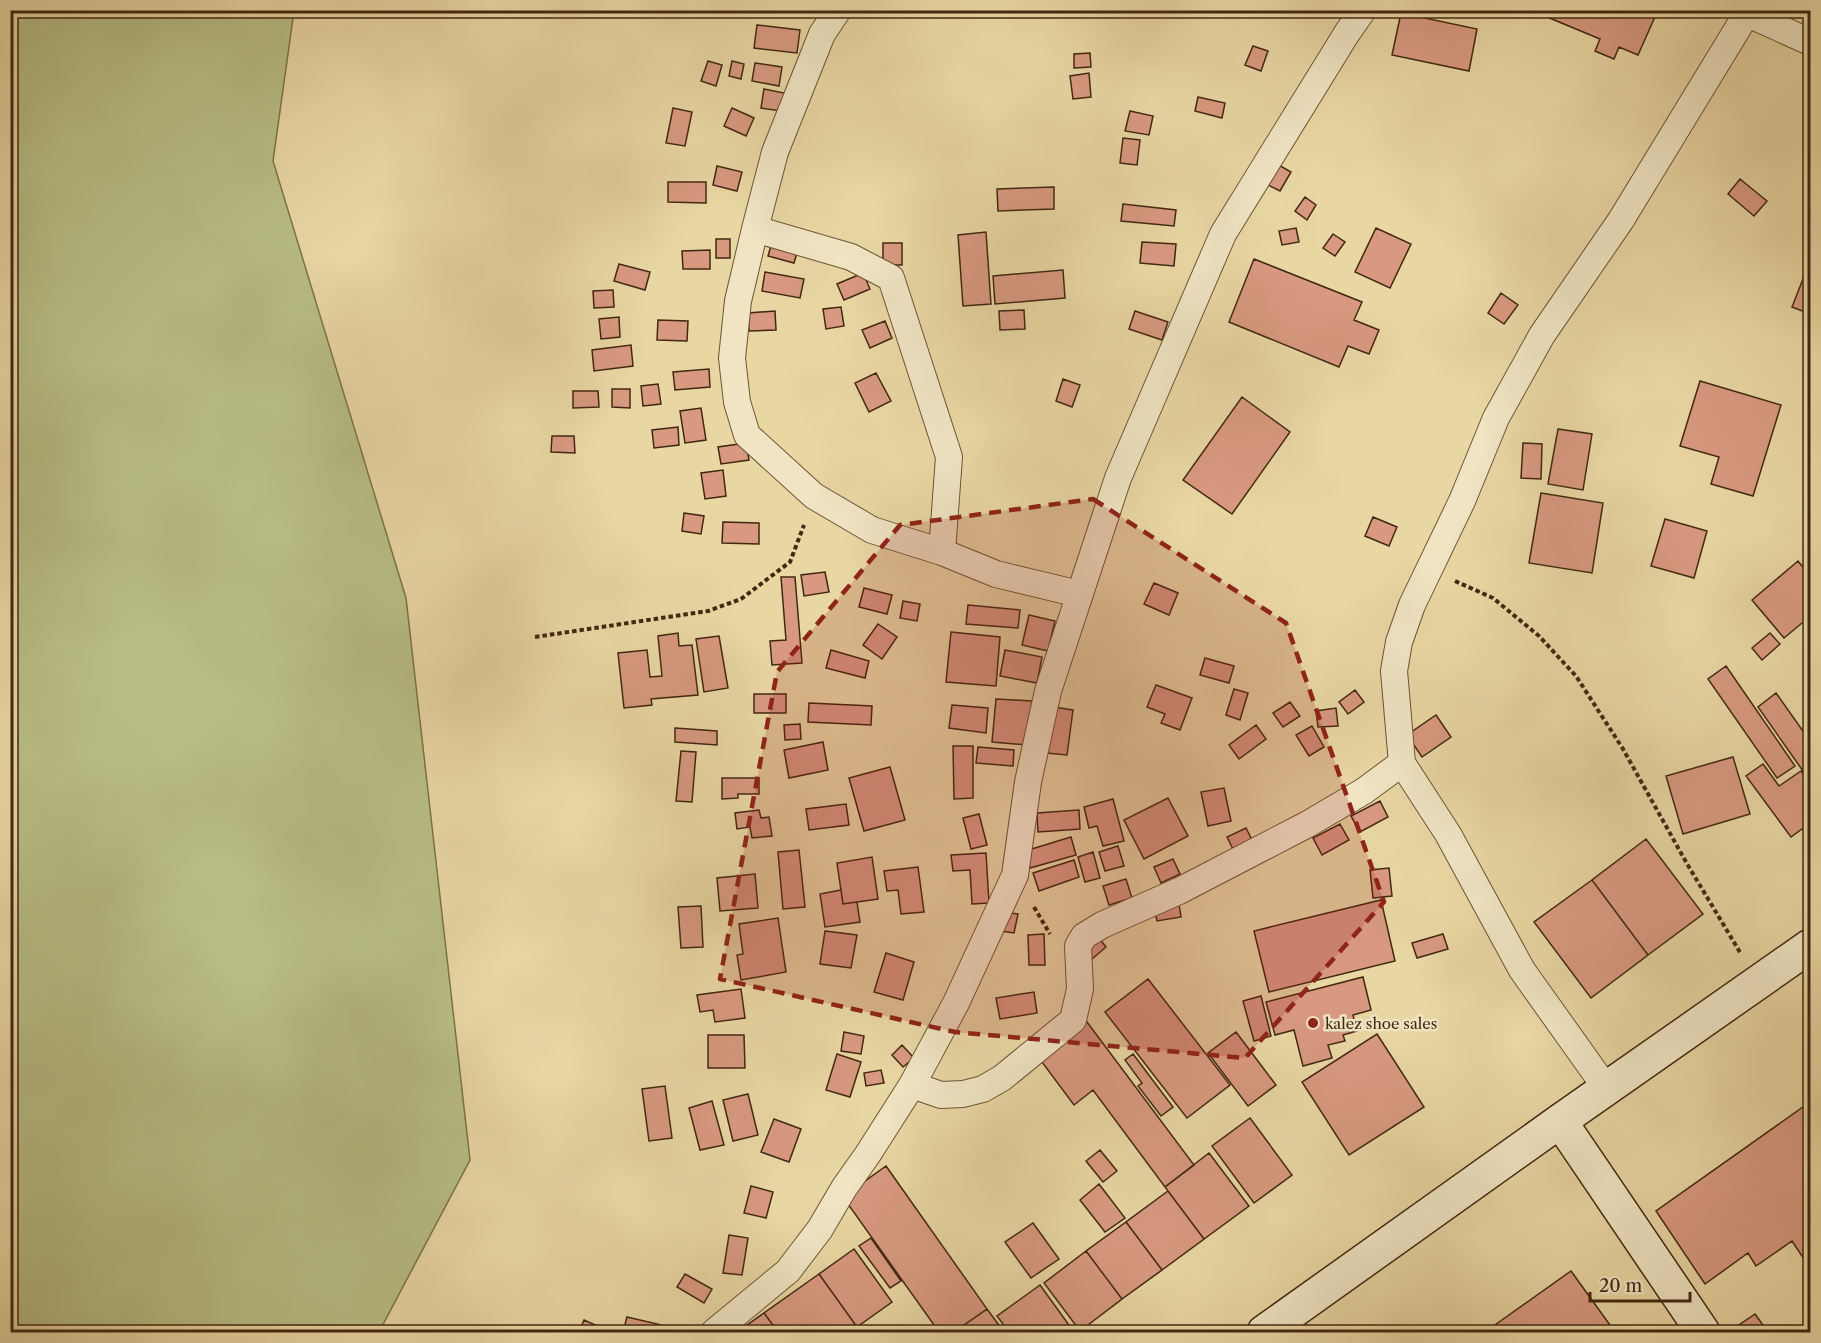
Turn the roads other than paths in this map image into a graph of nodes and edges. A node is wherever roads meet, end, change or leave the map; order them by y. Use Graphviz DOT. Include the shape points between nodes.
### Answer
graph roads {
  1 [pos="838,10"];
  2 [pos="1363,10"];
  3 [pos="1745,12"];
  4 [pos="1810,42"];
  5 [pos="754,229"];
  6 [pos="942,552"];
  7 [pos="1079,594"];
  8 [pos="1402,763"];
  9 [pos="1810,946"];
  10 [pos="912,1085"];
  11 [pos="1606,1088"];
  12 [pos="1560,1121"];
  13 [pos="714,1332"];
  14 [pos="1264,1332"];
  15 [pos="1703,1332"];
  1 -- 5 [label="street" via="822,34 774,152"];
  2 -- 7 [label="street" via="1223,234 1118,478"];
  3 -- 4 [label="street"];
  3 -- 8 [label="street" via="1627,210 1542,335 1496,418 1412,605 1400,642 1394,671"];
  5 -- 6 [label="street" via="850,257 891,278 949,457"];
  5 -- 6 [label="street" via="738,301 732,358 736,402 747,435 814,496 872,530"];
  6 -- 7 [label="street" via="996,574"];
  7 -- 10 [label="street" via="1048,691 1028,782 1015,875"];
  8 -- 10 [label="street" via="1308,824 1084,936 1078,946 1080,989 1073,1020 1002,1078 963,1094 941,1095"];
  8 -- 11 [label="street" via="1448,834 1522,970"];
  9 -- 11 [label="main road"];
  10 -- 13 [label="street" via="820,1229 788,1271"];
  11 -- 12 [label="main road"];
  12 -- 14 [label="main road"];
  12 -- 15 [label="main road"];
}
